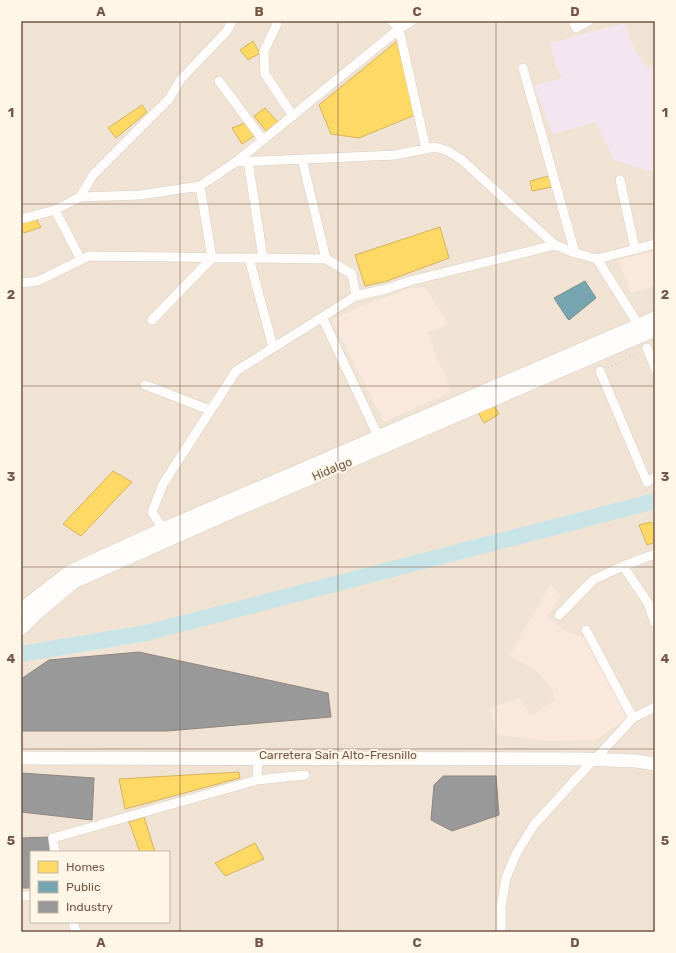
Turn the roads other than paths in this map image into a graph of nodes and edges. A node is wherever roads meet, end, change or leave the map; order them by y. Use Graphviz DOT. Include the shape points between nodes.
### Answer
graph roads {
  1 [pos="232,21"];
  2 [pos="392,21"];
  3 [pos="412,21"];
  4 [pos="573,21"];
  5 [pos="589,21"];
  6 [pos="277,24"];
  7 [pos="399,29"];
  8 [pos="523,68"];
  9 [pos="219,81"];
  10 [pos="293,116"];
  11 [pos="263,140"];
  12 [pos="426,149"];
  13 [pos="302,159"];
  14 [pos="248,161"];
  15 [pos="236,162"];
  16 [pos="620,180"];
  17 [pos="200,186"];
  18 [pos="80,197"];
  19 [pos="55,210"];
  20 [pos="21,220"];
  21 [pos="655,244"];
  22 [pos="555,245"];
  23 [pos="635,249"];
  24 [pos="575,253"];
  25 [pos="212,258"];
  26 [pos="249,258"];
  27 [pos="263,258"];
  28 [pos="326,259"];
  29 [pos="597,259"];
  30 [pos="81,260"];
  31 [pos="21,283"];
  32 [pos="356,296"];
  33 [pos="322,317"];
  34 [pos="655,318"];
  35 [pos="152,320"];
  36 [pos="645,330"];
  37 [pos="273,347"];
  38 [pos="647,348"];
  39 [pos="655,368"];
  40 [pos="600,371"];
  41 [pos="145,385"];
  42 [pos="210,410"];
  43 [pos="381,441"];
  44 [pos="655,477"];
  45 [pos="165,534"];
  46 [pos="655,554"];
  47 [pos="623,566"];
  48 [pos="21,612"];
  49 [pos="559,615"];
  50 [pos="655,623"];
  51 [pos="21,629"];
  52 [pos="586,630"];
  53 [pos="655,707"];
  54 [pos="633,718"];
  55 [pos="21,754"];
  56 [pos="258,756"];
  57 [pos="21,758"];
  58 [pos="596,758"];
  59 [pos="655,759"];
  60 [pos="655,764"];
  61 [pos="305,775"];
  62 [pos="258,780"];
  63 [pos="55,851"];
  64 [pos="501,927"];
  65 [pos="505,932"];
  1 -- 18 [label="street" via="227,31 181,79 170,99 93,175"];
  2 -- 7 [label="street"];
  3 -- 7 [label="street"];
  4 -- 5 [label="street" via="576,28"];
  6 -- 10 [label="street" via="264,51 265,74"];
  7 -- 10 [label="street"];
  7 -- 12 [label="street"];
  8 -- 24 [label="street"];
  9 -- 11 [label="street"];
  10 -- 11 [label="street"];
  11 -- 15 [label="street"];
  12 -- 13 [label="street" via="395,155"];
  12 -- 22 [label="street" via="435,147 448,151 462,160"];
  13 -- 14 [label="street"];
  13 -- 28 [label="street"];
  14 -- 15 [label="street"];
  14 -- 27 [label="street"];
  15 -- 17 [label="street"];
  16 -- 23 [label="street"];
  17 -- 18 [label="street" via="140,195"];
  17 -- 25 [label="street"];
  18 -- 19 [label="street"];
  19 -- 20 [label="street"];
  19 -- 30 [label="street"];
  21 -- 23 [label="street"];
  22 -- 24 [label="street"];
  22 -- 32 [label="street"];
  23 -- 29 [label="street"];
  24 -- 29 [label="street"];
  25 -- 26 [label="street"];
  25 -- 30 [label="street" via="89,256"];
  25 -- 35 [label="street"];
  26 -- 27 [label="street"];
  26 -- 37 [label="street"];
  27 -- 28 [label="street"];
  28 -- 32 [label="street" via="352,274"];
  29 -- 36 [label="street"];
  30 -- 31 [label="street" via="38,281"];
  32 -- 33 [label="street"];
  33 -- 37 [label="street"];
  33 -- 43 [label="street"];
  34 -- 36 [label="main road, Hidalgo"];
  36 -- 43 [label="main road, Hidalgo"];
  37 -- 42 [label="street" via="236,371"];
  38 -- 39 [label="street"];
  40 -- 44 [label="street" via="648,482"];
  41 -- 42 [label="street"];
  42 -- 45 [label="street" via="163,484 152,512"];
  43 -- 45 [label="main road, Hidalgo"];
  45 -- 48 [label="main road, Hidalgo" via="69,572"];
  45 -- 51 [label="main road, Hidalgo" via="74,582"];
  46 -- 47 [label="street"];
  47 -- 49 [label="street" via="593,580"];
  47 -- 50 [label="street" via="648,603"];
  52 -- 54 [label="street"];
  53 -- 54 [label="street"];
  54 -- 58 [label="street"];
  55 -- 56 [label="main road, Carretera Sain Alto-Fresnillo"];
  56 -- 57 [label="main road"];
  56 -- 58 [label="main road"];
  56 -- 62 [label="street"];
  58 -- 59 [label="main road" via="637,756"];
  58 -- 60 [label="main road" via="636,760"];
  58 -- 64 [label="street" via="534,825 516,854 506,878 501,907"];
  61 -- 62 [label="street"];
  62 -- 63 [label="street" via="53,838"];
  64 -- 65 [label="street"];
}
